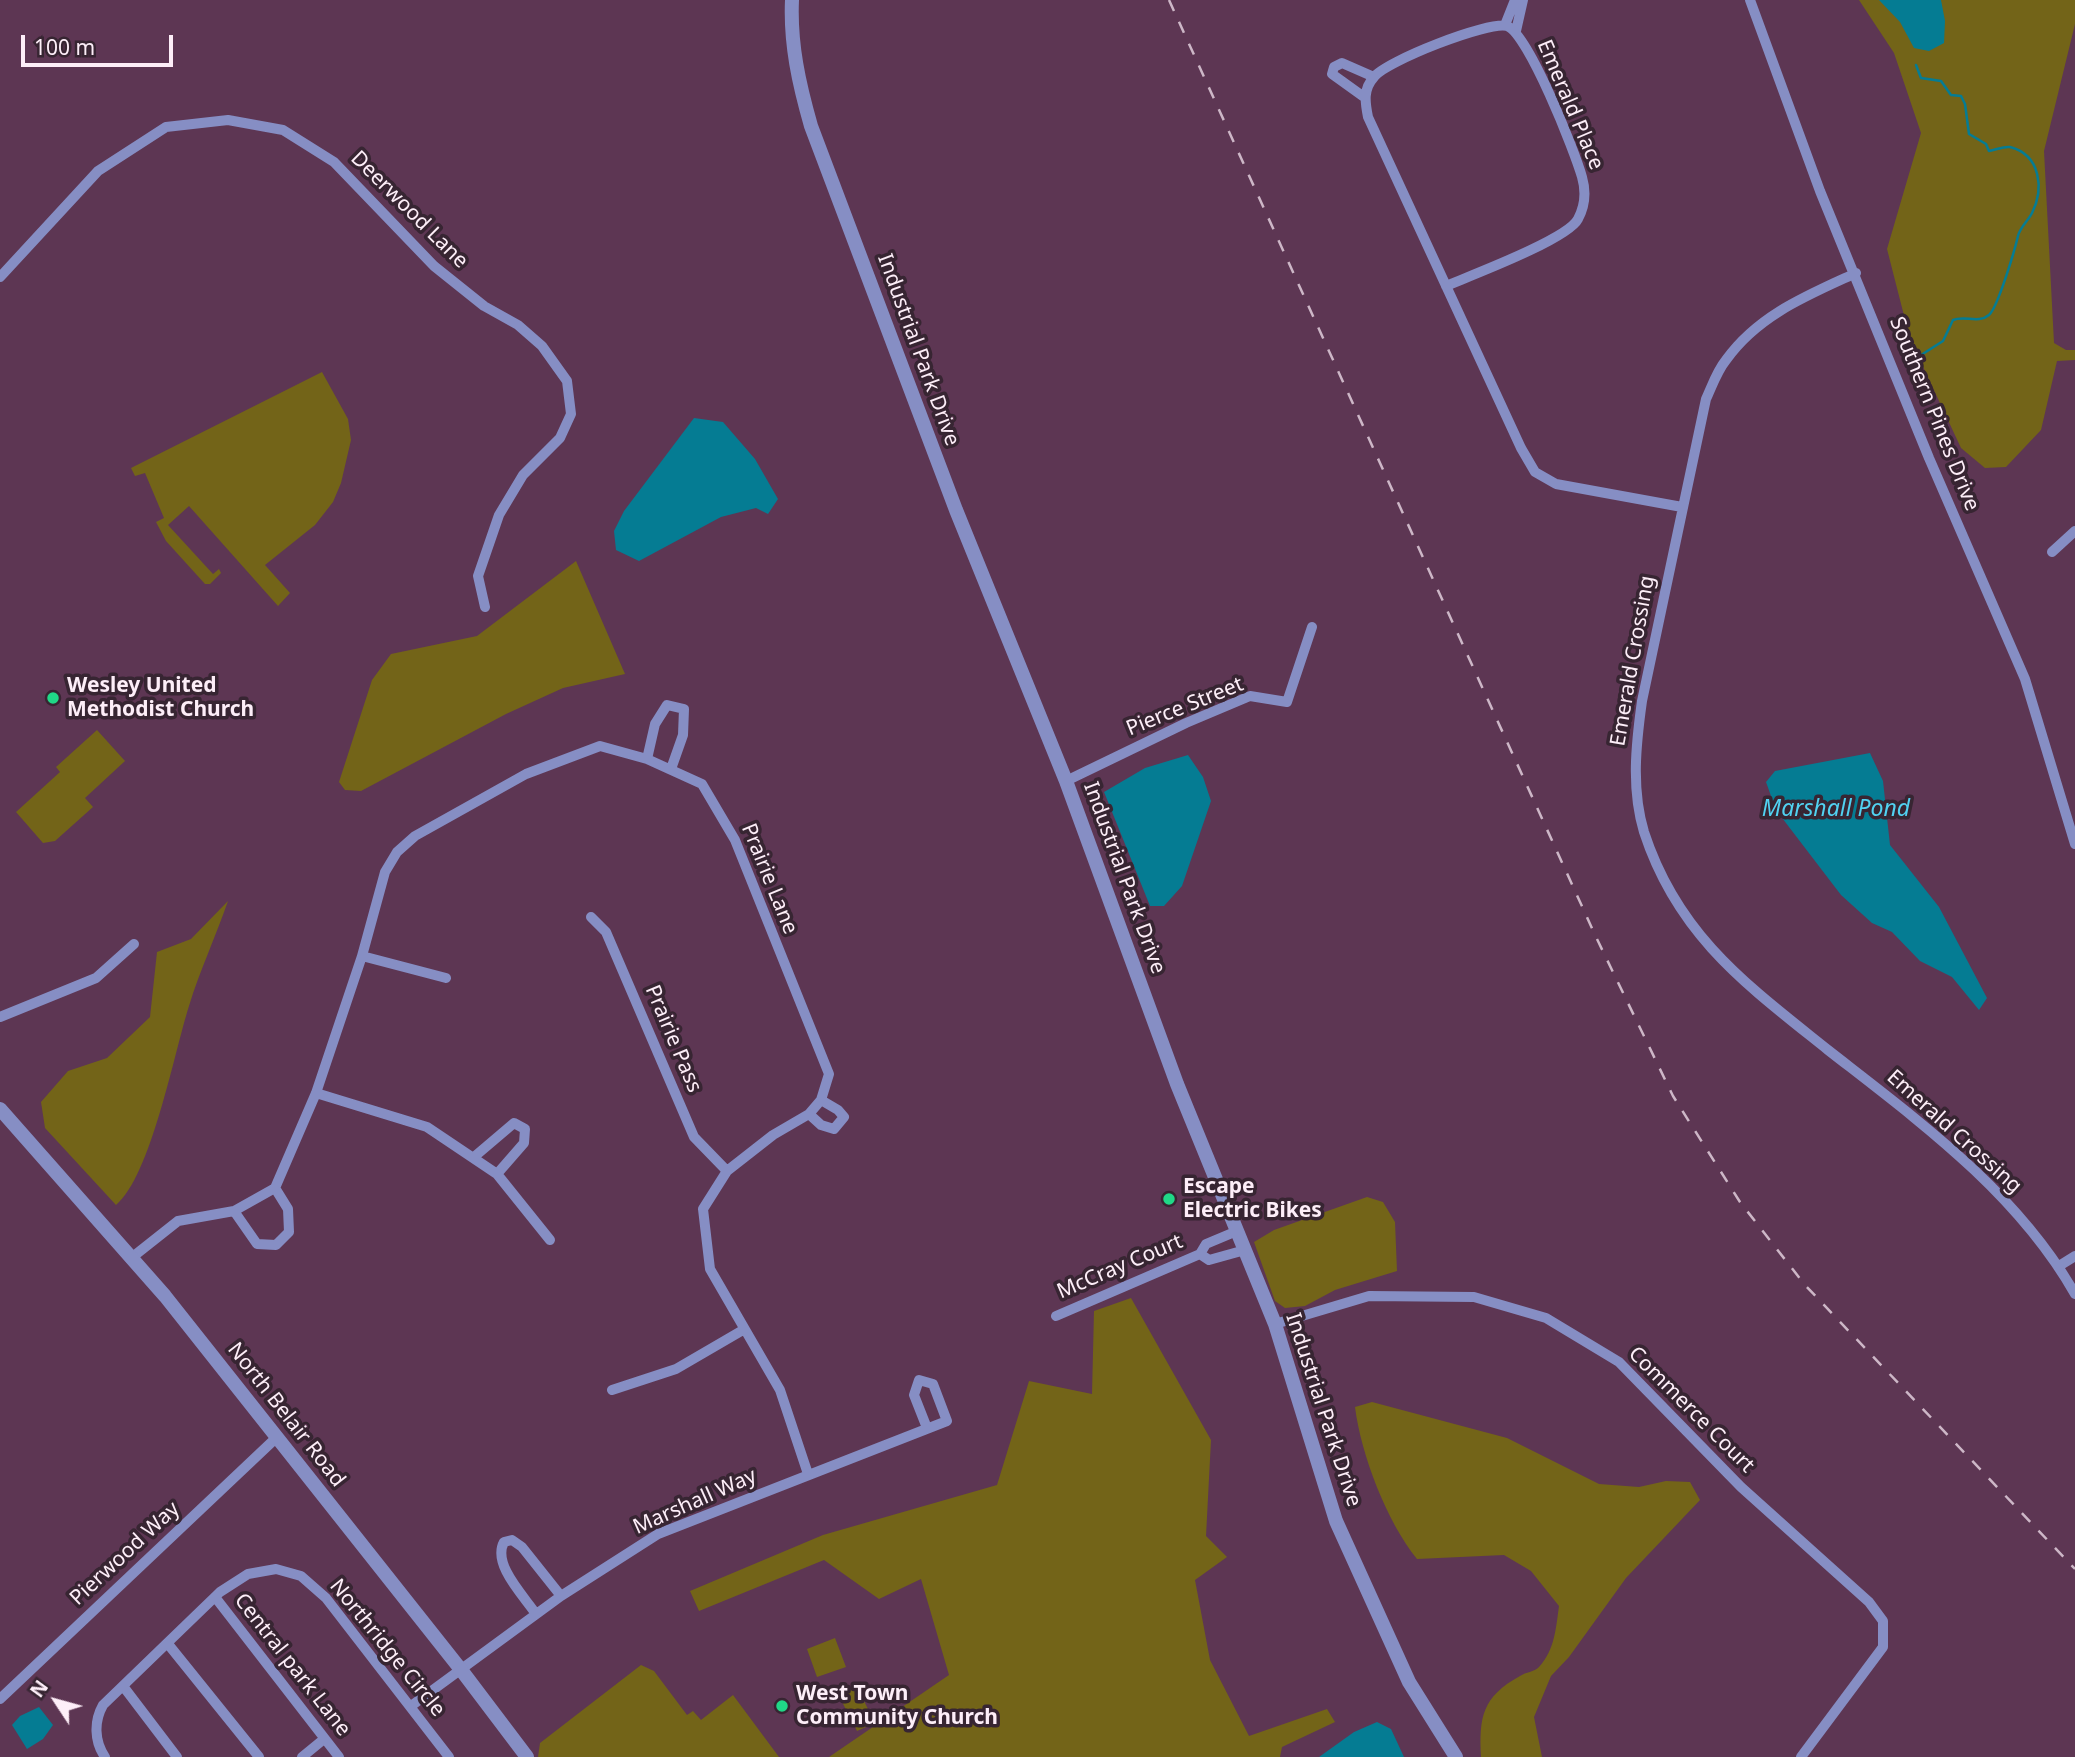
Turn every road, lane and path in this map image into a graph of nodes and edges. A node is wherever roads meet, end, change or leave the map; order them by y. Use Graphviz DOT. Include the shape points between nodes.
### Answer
graph roads {
  1 [pos="792,0"];
  2 [pos="1515,0"];
  3 [pos="1523,0"];
  4 [pos="1750,0"];
  5 [pos="1505,25"];
  6 [pos="1516,31"];
  7 [pos="1374,77"];
  8 [pos="1364,97"];
  9 [pos="1856,273"];
  10 [pos="0,277"];
  11 [pos="1446,286"];
  12 [pos="1682,507"];
  13 [pos="2075,531"];
  14 [pos="2052,552"];
  15 [pos="485,607"];
  16 [pos="1312,627"];
  17 [pos="646,759"];
  18 [pos="671,769"];
  19 [pos="1066,781"];
  20 [pos="2075,845"];
  21 [pos="591,917"];
  22 [pos="134,944"];
  23 [pos="362,956"];
  24 [pos="446,978"];
  25 [pos="0,1017"];
  26 [pos="316,1093"];
  27 [pos="821,1100"];
  28 [pos="0,1109"];
  29 [pos="809,1114"];
  30 [pos="474,1157"];
  31 [pos="727,1171"];
  32 [pos="497,1174"];
  33 [pos="275,1188"];
  34 [pos="234,1211"];
  35 [pos="1237,1231"];
  36 [pos="550,1240"];
  37 [pos="1245,1250"];
  38 [pos="1200,1254"];
  39 [pos="2075,1256"];
  40 [pos="130,1259"];
  41 [pos="2059,1266"];
  42 [pos="2075,1294"];
  43 [pos="1056,1316"];
  44 [pos="1275,1324"];
  45 [pos="743,1330"];
  46 [pos="612,1390"];
  47 [pos="928,1428"];
  48 [pos="276,1438"];
  49 [pos="808,1474"];
  50 [pos="561,1596"];
  51 [pos="215,1597"];
  52 [pos="536,1614"];
  53 [pos="169,1644"];
  54 [pos="463,1671"];
  55 [pos="123,1686"];
  56 [pos="0,1699"];
  57 [pos="411,1706"];
  58 [pos="324,1739"];
  59 [pos="105,1757"];
  60 [pos="177,1757"];
  61 [pos="258,1757"];
  62 [pos="302,1757"];
  63 [pos="338,1757"];
  64 [pos="449,1757"];
  65 [pos="527,1757"];
  66 [pos="1456,1757"];
  67 [pos="1801,1757"];
  1 -- 19 [label="street, Industrial Park Drive" via="798,83 811,126 956,510"];
  2 -- 5 [label="street"];
  3 -- 6 [label="street"];
  4 -- 9 [label="street, Southern Pines Drive" via="1820,191"];
  5 -- 6 [label="street, Emerald Place"];
  5 -- 7 [label="street" via="1416,53 1391,63"];
  6 -- 11 [label="street, Emerald Place" via="1541,77 1583,178 1585,200 1578,221 1559,236"];
  7 -- 8 [label="street"];
  7 -- 8 [label="street" via="1342,63 1334,67 1332,74"];
  8 -- 11 [label="street" via="1368,117"];
  9 -- 12 [label="street, Emerald Crossing" via="1785,306 1749,333 1725,361 1706,399"];
  9 -- 20 [label="street, Southern Pines Drive" via="1929,458 2025,679"];
  10 -- 15 [label="street, Deerwood Lane" via="98,171 166,127 228,120 283,130 334,162 434,267 542,346 567,381 571,414 560,438 523,475 499,515 478,576"];
  11 -- 12 [label="street" via="1535,472 1556,484"];
  12 -- 41 [label="street, Emerald Crossing" via="1636,740 1636,785 1644,830 1666,886 1697,934 1740,980 1961,1159 1997,1192"];
  13 -- 14 [label="street"];
  16 -- 19 [label="street, Pierce Street" via="1287,702 1250,696"];
  17 -- 18 [label="street, Prairie Lane"];
  17 -- 18 [label="street" via="655,724 667,705 684,709 683,735"];
  17 -- 23 [label="street, Prairie Lane" via="600,746 526,774 415,836 397,852 385,872"];
  18 -- 27 [label="street, Prairie Lane" via="702,784 735,840 829,1074"];
  19 -- 35 [label="street, Industrial Park Drive" via="1177,1084"];
  21 -- 31 [label="street, Prairie Pass" via="606,932 694,1137"];
  22 -- 25 [label="street" via="96,978"];
  23 -- 24 [label="street"];
  23 -- 26 [label="street, Prairie Lane"];
  26 -- 30 [label="street" via="427,1127"];
  26 -- 33 [label="street, Prairie Lane"];
  27 -- 29 [label="street"];
  27 -- 29 [label="street" via="844,1117 834,1129"];
  28 -- 40 [label="street, North Belair Road"];
  29 -- 31 [label="street"];
  30 -- 32 [label="street"];
  30 -- 32 [label="street" via="514,1123 525,1129 524,1143"];
  31 -- 45 [label="street" via="703,1209 710,1269"];
  32 -- 36 [label="street"];
  33 -- 34 [label="street"];
  33 -- 34 [label="street" via="288,1209 289,1232 276,1245 257,1244"];
  34 -- 40 [label="street" via="178,1221"];
  35 -- 37 [label="street, Industrial Park Drive"];
  35 -- 38 [label="street, McCray Court" via="1206,1244"];
  37 -- 38 [label="street, McCray Court" via="1209,1260"];
  37 -- 44 [label="street, Industrial Park Drive"];
  38 -- 43 [label="street, McCray Court"];
  39 -- 41 [label="street"];
  40 -- 48 [label="street, North Belair Road" via="165,1296"];
  41 -- 42 [label="street, Emerald Crossing"];
  44 -- 66 [label="street, Industrial Park Drive" via="1336,1521 1409,1682"];
  44 -- 67 [label="street, Commerce Court" via="1369,1296 1474,1297 1546,1318 1619,1362 1741,1487 1869,1602 1883,1621 1883,1647"];
  45 -- 46 [label="street" via="676,1369"];
  45 -- 49 [label="street" via="779,1390"];
  47 -- 49 [label="street, Marshall Way"];
  48 -- 54 [label="street, North Belair Road"];
  48 -- 56 [label="street, Pierwood Way"];
  49 -- 50 [label="street, Marshall Way" via="658,1534"];
  50 -- 52 [label="street, Marshall Way"];
  50 -- 52 [label="street" via="522,1547 512,1540 503,1542 500,1560"];
  51 -- 53 [label="street, Northridge Circle"];
  51 -- 57 [label="street, Northridge Circle" via="248,1574 276,1569 300,1576 326,1598"];
  51 -- 58 [label="street, Central park Lane"];
  52 -- 54 [label="street, Marshall Way"];
  53 -- 55 [label="street, Northridge Circle"];
  53 -- 61 [label="street"];
  54 -- 57 [label="street, Marshall Way"];
  54 -- 65 [label="street, North Belair Road"];
  55 -- 59 [label="street, Northridge Circle" via="97,1715 96,1738"];
  55 -- 60 [label="street"];
  57 -- 64 [label="street, Northridge Circle"];
  58 -- 62 [label="street"];
  58 -- 63 [label="street, Central park Lane"];
}
